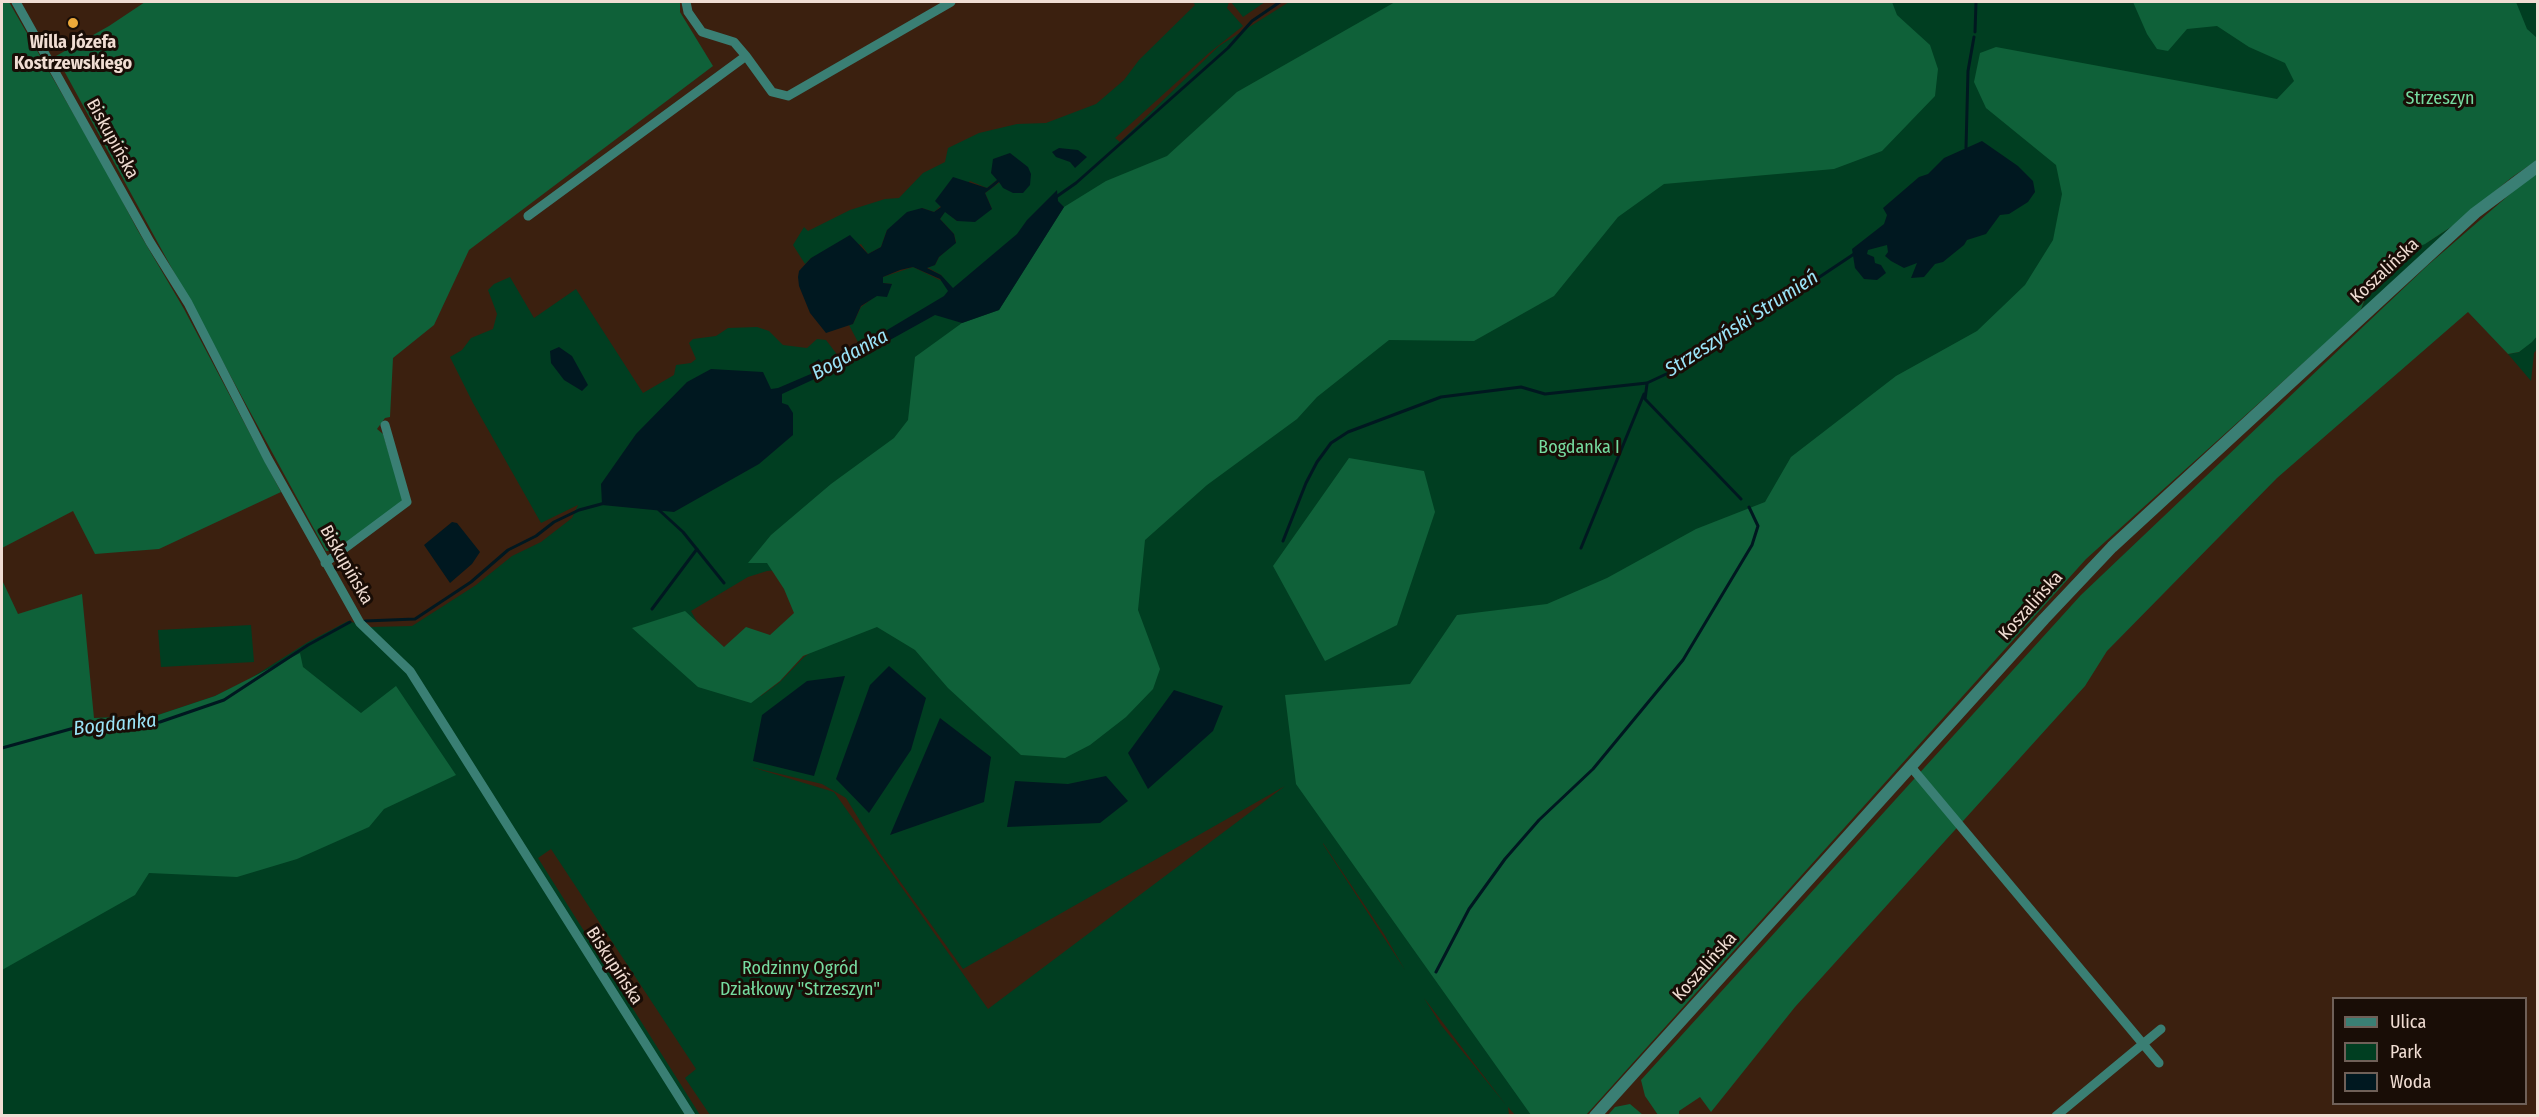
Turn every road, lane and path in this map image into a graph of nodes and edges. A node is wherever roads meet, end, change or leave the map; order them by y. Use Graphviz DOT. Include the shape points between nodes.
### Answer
graph roads {
  1 [pos="16,2"];
  2 [pos="686,2"];
  3 [pos="951,2"];
  4 [pos="746,56"];
  5 [pos="2538,166"];
  6 [pos="528,216"];
  7 [pos="385,425"];
  8 [pos="325,562"];
  9 [pos="1911,766"];
  10 [pos="2161,1029"];
  11 [pos="2144,1043"];
  12 [pos="2159,1063"];
  13 [pos="691,1116"];
  14 [pos="1595,1116"];
  15 [pos="2056,1116"];
  1 -- 8 [label="street, Biskupińska" via="188,303"];
  2 -- 4 [label="street" via="691,18 702,32 734,42"];
  3 -- 4 [label="street" via="788,96 772,92"];
  4 -- 6 [label="street"];
  5 -- 9 [label="street, Koszalińska" via="2475,213 2112,547"];
  7 -- 8 [label="street" via="406,502"];
  8 -- 13 [label="street, Biskupińska" via="360,623 410,671"];
  9 -- 11 [label="street"];
  9 -- 14 [label="street, Koszalińska"];
  10 -- 11 [label="street"];
  11 -- 12 [label="street"];
  11 -- 15 [label="street"];
}
